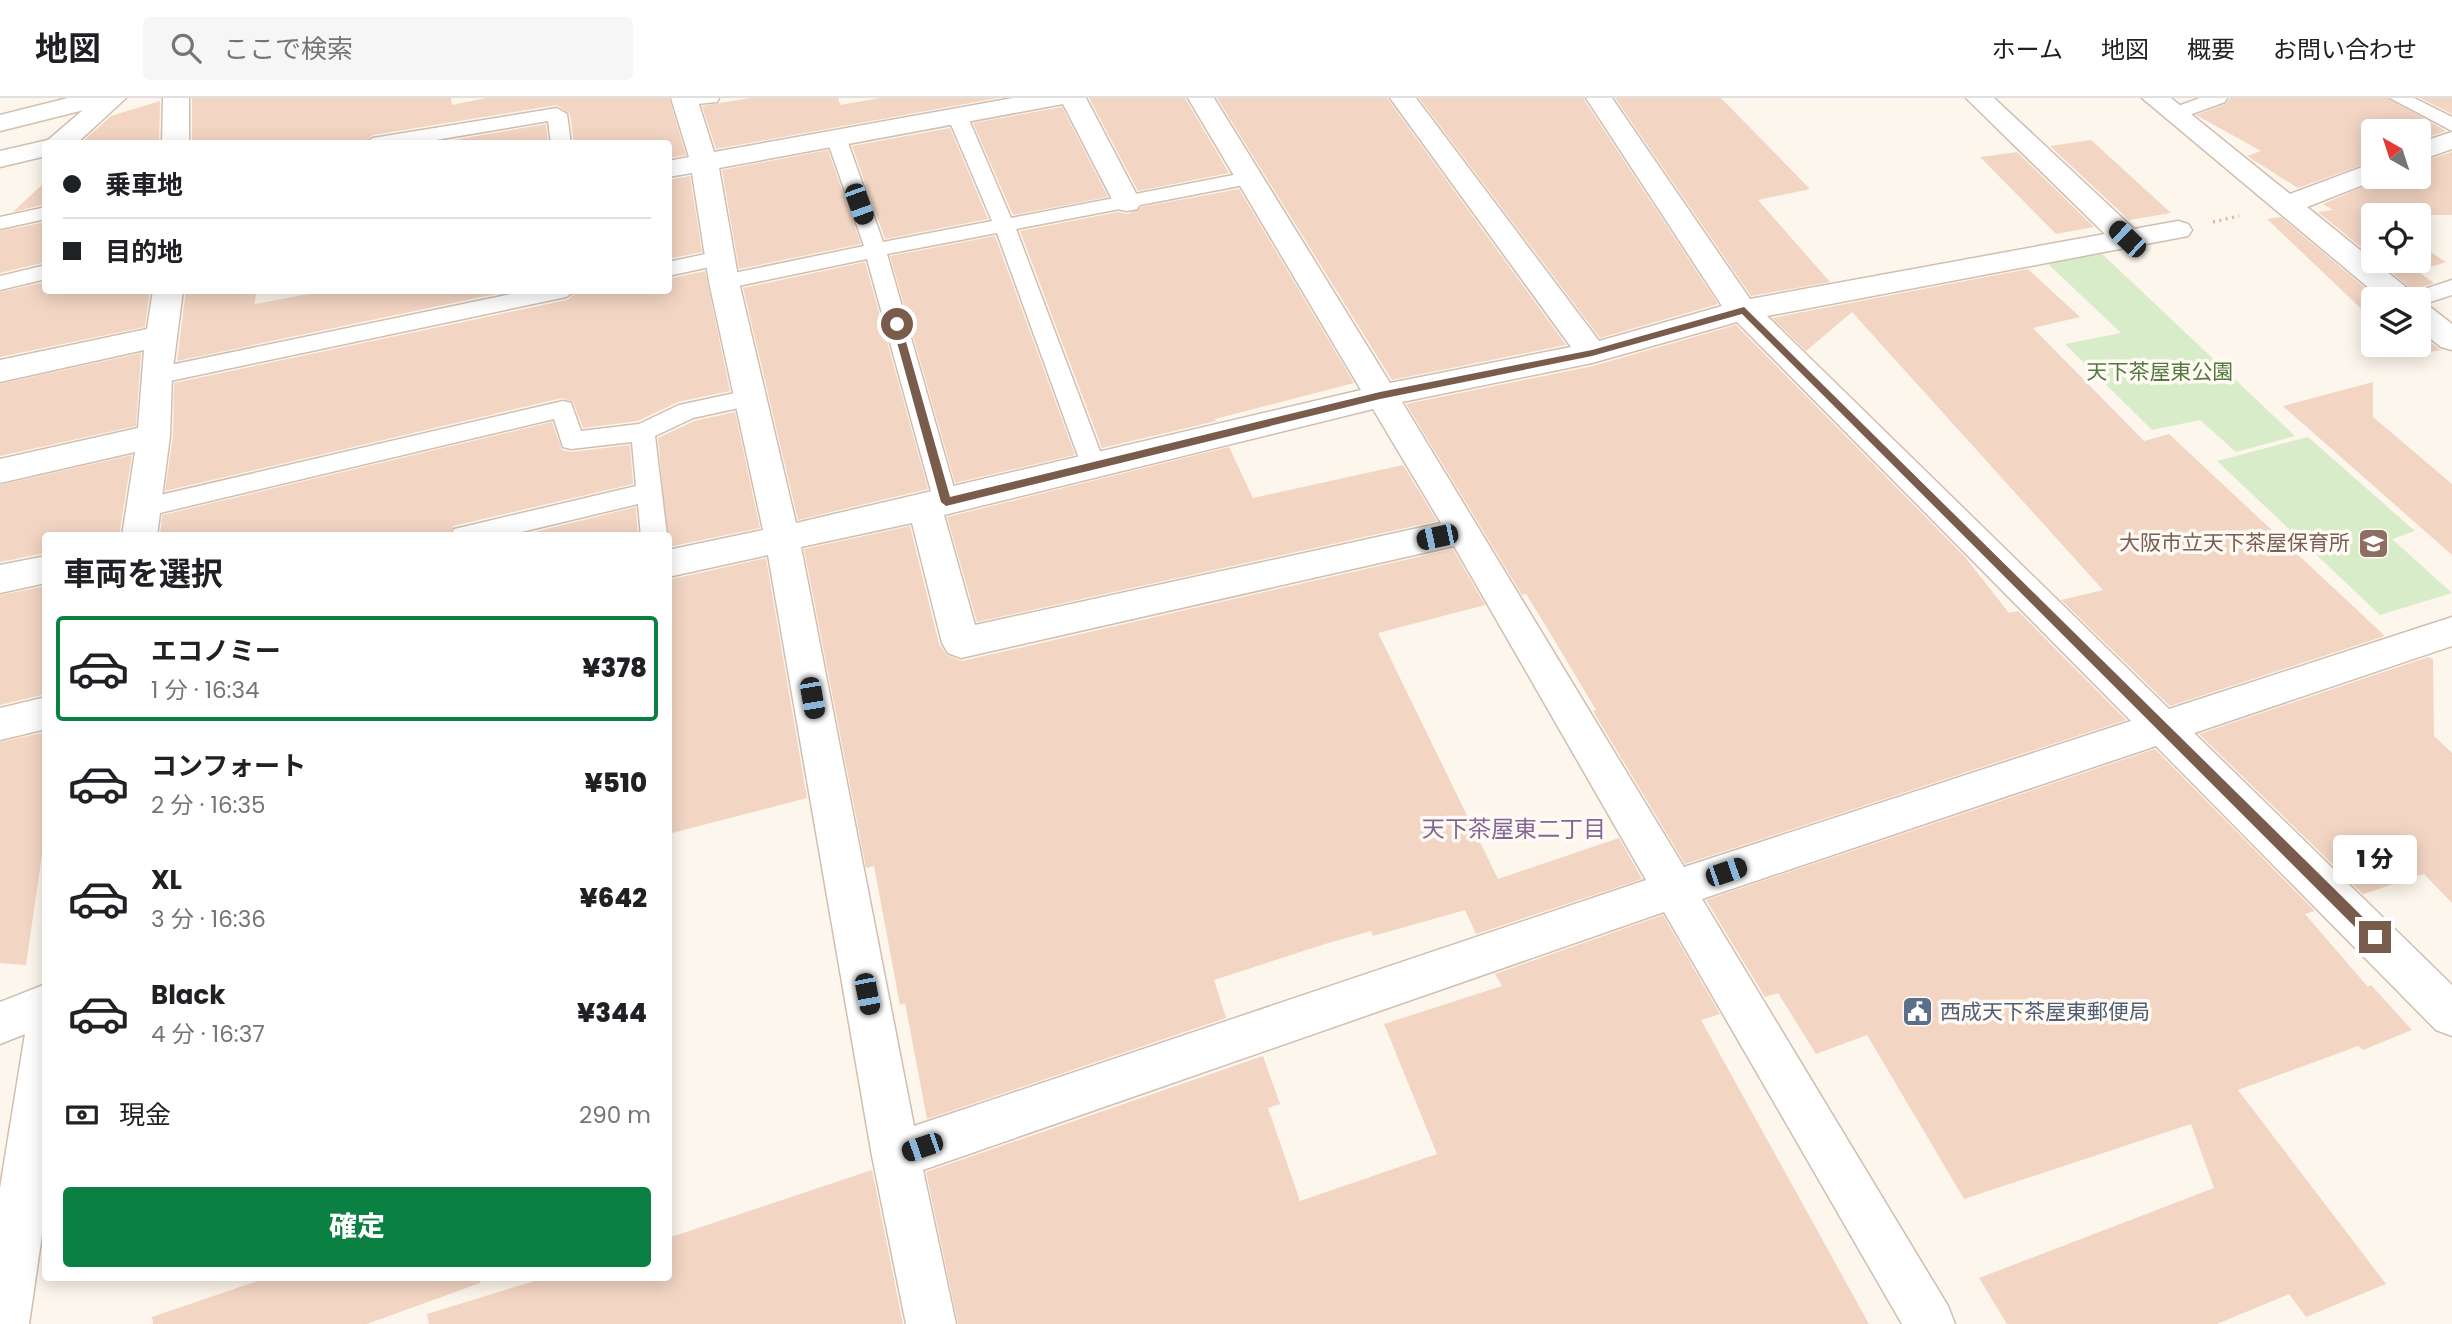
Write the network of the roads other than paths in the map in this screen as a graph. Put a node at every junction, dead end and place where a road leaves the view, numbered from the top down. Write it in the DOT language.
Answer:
graph roads {
  1 [pos="99,98"];
  2 [pos="113,98"];
  3 [pos="176,98"];
  4 [pos="1056,98"];
  5 [pos="1073,98"];
  6 [pos="1200,98"];
  7 [pos="1403,98"];
  8 [pos="1600,98"];
  9 [pos="1979,98"];
  10 [pos="2218,98"];
  11 [pos="2399,98"];
  12 [pos="692,99"];
  13 [pos="2165,106"];
  14 [pos="957,115"];
  15 [pos="0,123"];
  16 [pos="2452,125"];
  17 [pos="836,137"];
  18 [pos="64,140"];
  19 [pos="175,140"];
  20 [pos="398,140"];
  21 [pos="560,140"];
  22 [pos="2452,140"];
  23 [pos="2431,148"];
  24 [pos="42,149"];
  25 [pos="0,159"];
  26 [pos="686,166"];
  27 [pos="2361,176"];
  28 [pos="1249,178"];
  29 [pos="1127,203"];
  30 [pos="2288,205"];
  31 [pos="42,214"];
  32 [pos="0,223"];
  33 [pos="1005,226"];
  34 [pos="2178,230"];
  35 [pos="2127,239"];
  36 [pos="875,248"];
  37 [pos="672,269"];
  38 [pos="722,270"];
  39 [pos="42,273"];
  40 [pos="0,283"];
  41 [pos="2387,287"];
  42 [pos="2452,287"];
  43 [pos="168,294"];
  44 [pos="547,294"];
  45 [pos="2431,294"];
  46 [pos="1744,310"];
  47 [pos="2431,323"];
  48 [pos="162,336"];
  49 [pos="2452,340"];
  50 [pos="1592,353"];
  51 [pos="0,371"];
  52 [pos="156,376"];
  53 [pos="1380,396"];
  54 [pos="750,398"];
  55 [pos="643,432"];
  56 [pos="154,436"];
  57 [pos="1094,467"];
  58 [pos="0,471"];
  59 [pos="649,492"];
  60 [pos="936,505"];
  61 [pos="141,522"];
  62 [pos="1463,531"];
  63 [pos="480,532"];
  64 [pos="654,532"];
  65 [pos="782,537"];
  66 [pos="672,563"];
  67 [pos="42,570"];
  68 [pos="0,579"];
  69 [pos="2452,631"];
  70 [pos="42,714"];
  71 [pos="0,724"];
  72 [pos="2162,725"];
  73 [pos="1675,889"];
  74 [pos="42,1007"];
  75 [pos="2452,1015"];
  76 [pos="0,1023"];
  77 [pos="42,1066"];
  78 [pos="896,1156"];
  79 [pos="4,1324"];
  80 [pos="931,1324"];
  81 [pos="1930,1324"];
  1 -- 15 [label="street"];
  2 -- 18 [label="street"];
  3 -- 19 [label="street"];
  4 -- 14 [label="street"];
  5 -- 29 [label="street"];
  6 -- 28 [label="street"];
  7 -- 50 [label="street"];
  8 -- 46 [label="street"];
  9 -- 35 [label="street"];
  10 -- 13 [label="lane"];
  11 -- 16 [label="lane"];
  12 -- 26 [label="street"];
  13 -- 30 [label="street"];
  14 -- 17 [label="street"];
  14 -- 33 [label="lane"];
  17 -- 26 [label="street"];
  17 -- 36 [label="lane"];
  20 -- 21 [label="lane"];
  22 -- 23 [label="street"];
  24 -- 25 [label="street"];
  26 -- 38 [label="street"];
  27 -- 30 [label="street"];
  28 -- 29 [label="lane"];
  28 -- 53 [label="street"];
  29 -- 33 [label="lane"];
  30 -- 41 [label="street"];
  31 -- 32 [label="lane"];
  33 -- 36 [label="lane"];
  33 -- 57 [label="lane"];
  34 -- 35 [label="street"];
  35 -- 46 [label="street"];
  36 -- 38 [label="lane"];
  36 -- 60 [label="lane"];
  37 -- 38 [label="lane"];
  38 -- 54 [label="street"];
  39 -- 40 [label="lane"];
  42 -- 45 [label="lane"];
  43 -- 48 [label="street"];
  44 -- 52 [label="lane"];
  46 -- 50 [label="street"];
  46 -- 72 [label="street"];
  47 -- 49 [label="street"];
  48 -- 51 [label="street"];
  48 -- 52 [label="street"];
  50 -- 53 [label="street"];
  52 -- 56 [label="street"];
  53 -- 57 [label="street"];
  53 -- 62 [label="street"];
  54 -- 55 [label="lane"];
  54 -- 65 [label="street"];
  55 -- 59 [label="lane"];
  55 -- 61 [label="lane"];
  56 -- 58 [label="street"];
  56 -- 61 [label="street"];
  57 -- 60 [label="street"];
  59 -- 63 [label="lane"];
  59 -- 64 [label="lane"];
  60 -- 62 [label="street"];
  60 -- 65 [label="street"];
  62 -- 73 [label="street"];
  65 -- 66 [label="street"];
  65 -- 78 [label="street"];
  67 -- 68 [label="street"];
  69 -- 72 [label="street"];
  70 -- 71 [label="street"];
  72 -- 73 [label="street"];
  72 -- 75 [label="street"];
  73 -- 78 [label="street"];
  73 -- 81 [label="street"];
  74 -- 76 [label="street"];
  77 -- 79 [label="street"];
  78 -- 80 [label="street"];
}
